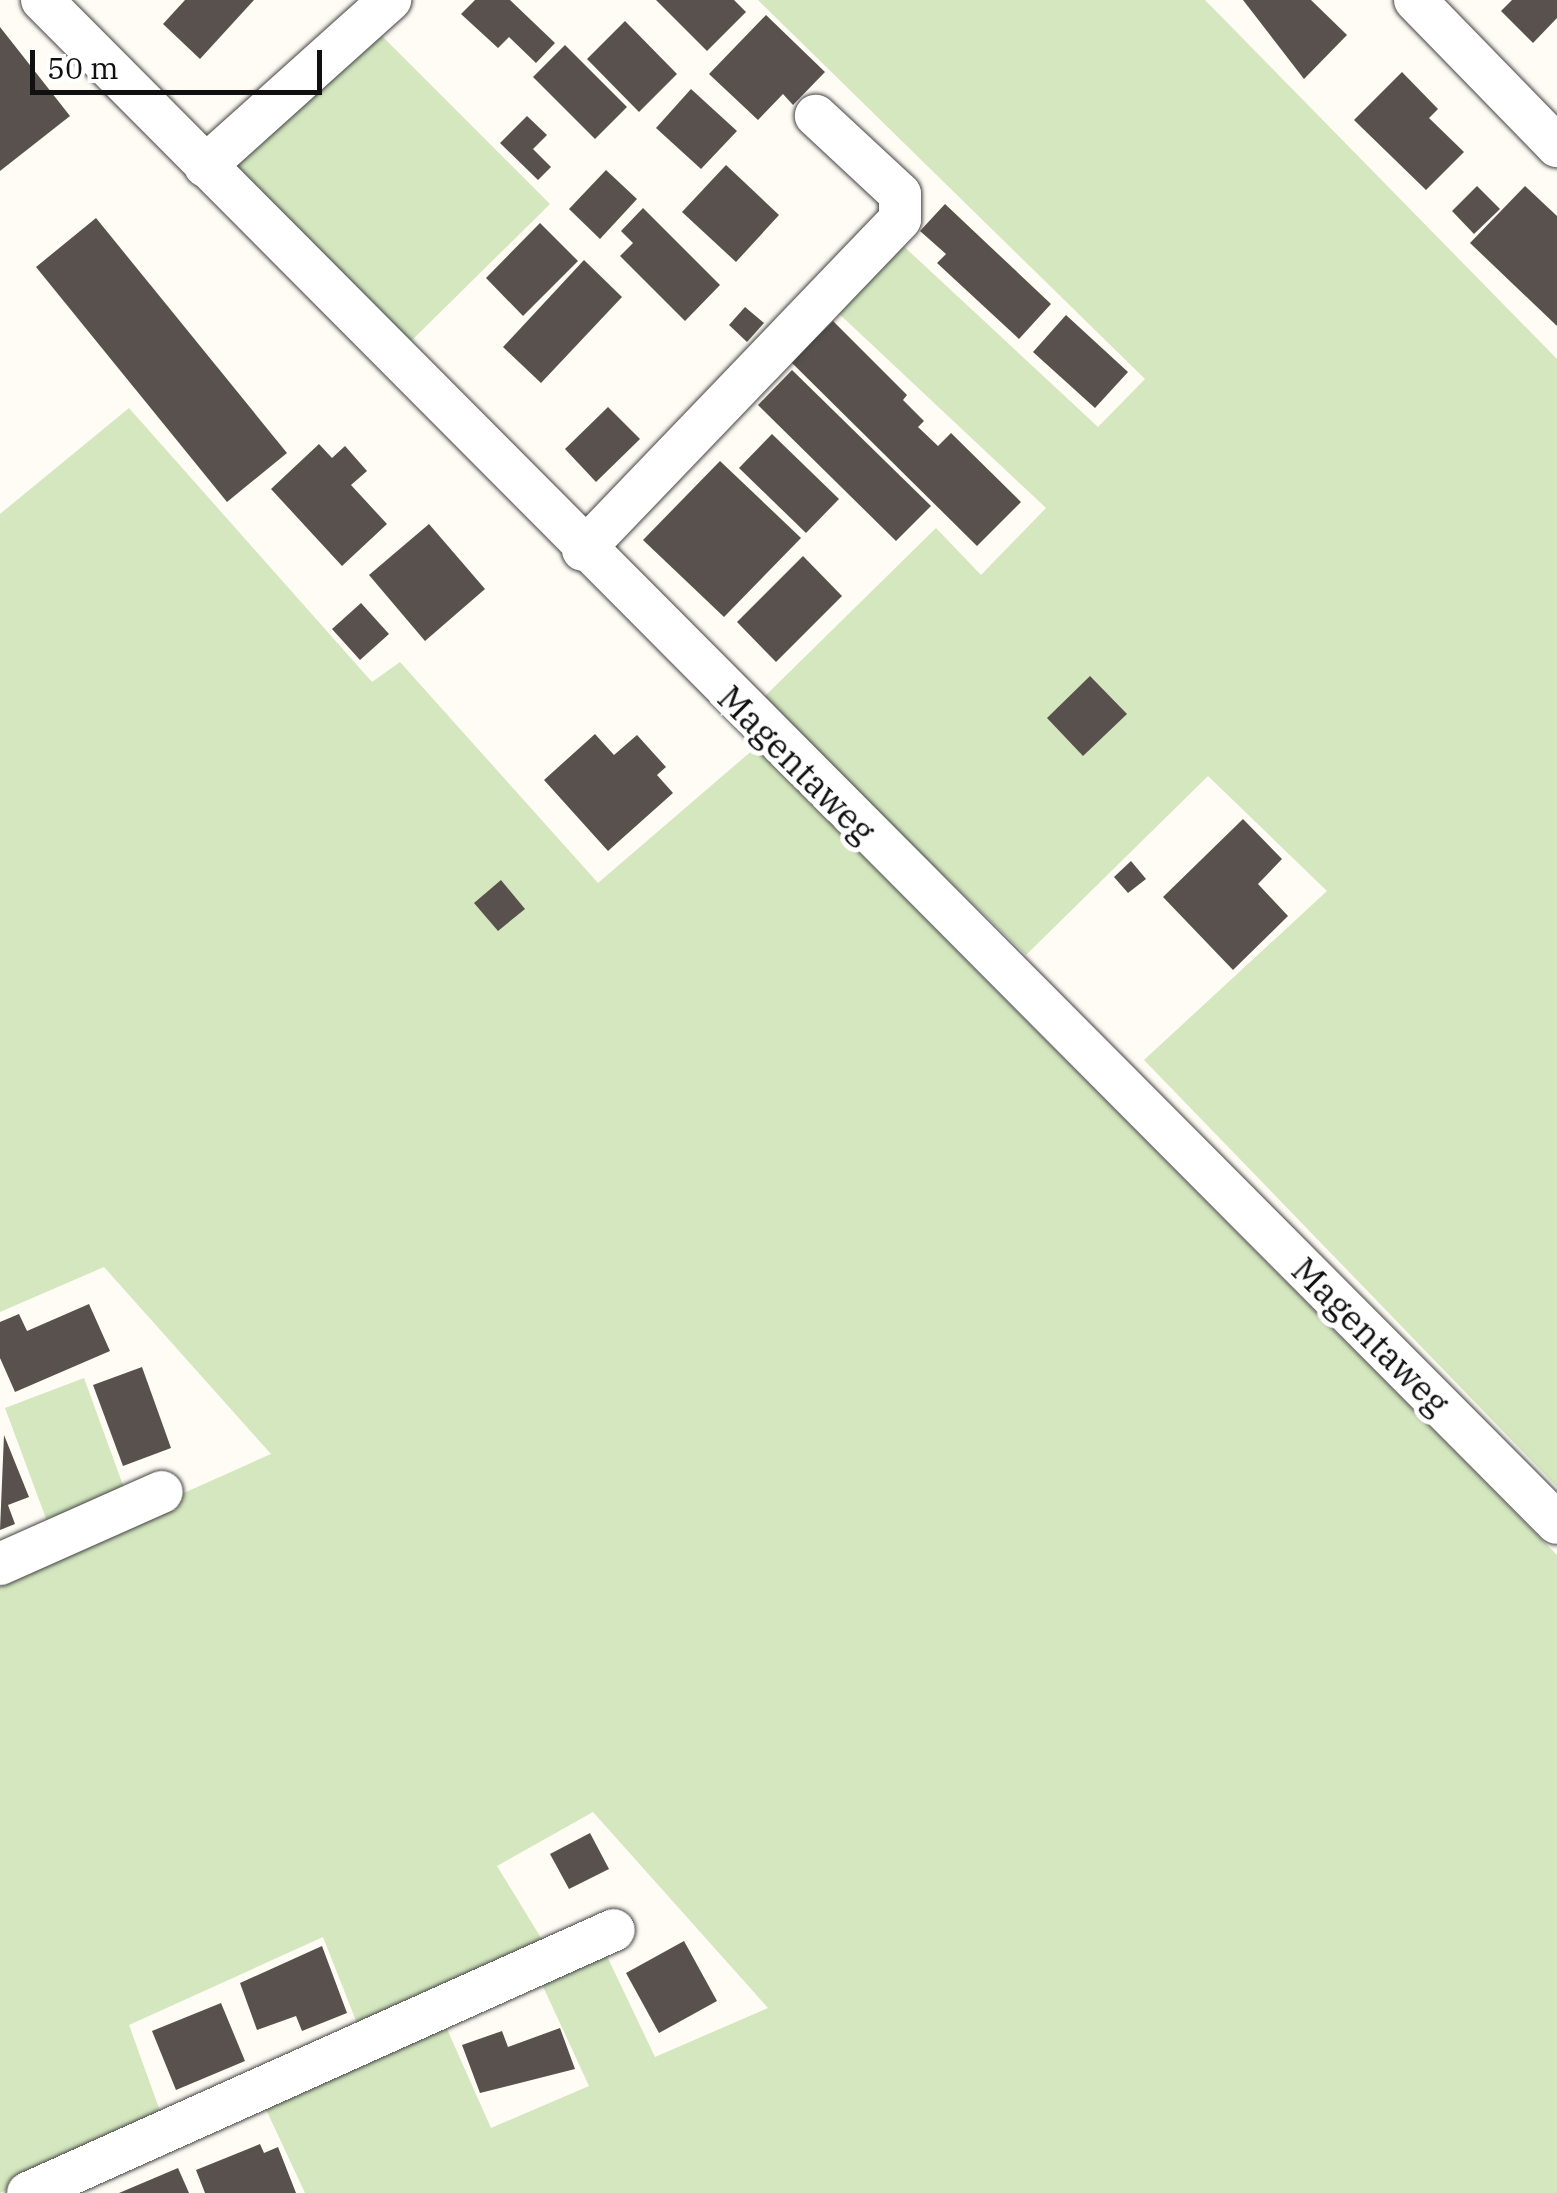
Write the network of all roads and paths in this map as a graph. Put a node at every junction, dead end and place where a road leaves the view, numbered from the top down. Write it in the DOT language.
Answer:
graph roads {
  1 [pos="42,0"];
  2 [pos="390,0"];
  3 [pos="1415,0"];
  4 [pos="816,116"];
  5 [pos="1557,146"];
  6 [pos="206,166"];
  7 [pos="583,550"];
  8 [pos="162,1492"];
  9 [pos="1557,1523"];
  10 [pos="0,1564"];
  11 [pos="614,1930"];
  12 [pos="28,2193"];
  1 -- 6 [label="street, Magentaweg"];
  2 -- 6 [label="street"];
  3 -- 5 [label="street"];
  4 -- 7 [label="street"];
  6 -- 7 [label="street, Magentaweg"];
  7 -- 9 [label="street, Magentaweg"];
  8 -- 10 [label="street"];
  11 -- 12 [label="street"];
}
